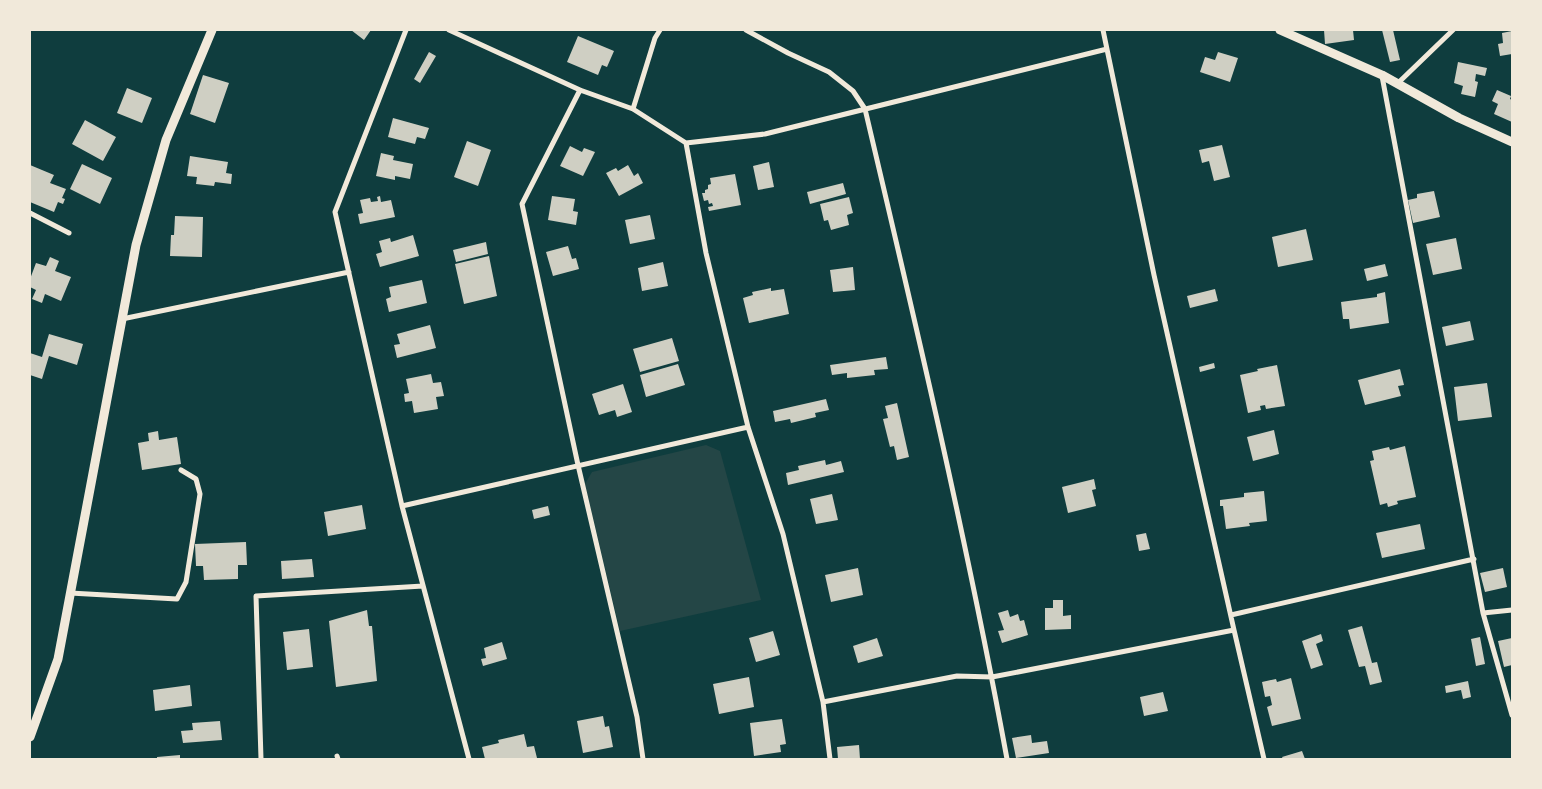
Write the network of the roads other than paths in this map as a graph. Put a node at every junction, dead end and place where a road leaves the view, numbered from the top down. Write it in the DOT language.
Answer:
graph roads {
  1 [pos="212,30"];
  2 [pos="406,30"];
  3 [pos="449,30"];
  4 [pos="660,30"];
  5 [pos="746,30"];
  6 [pos="1103,30"];
  7 [pos="1280,30"];
  8 [pos="1453,30"];
  9 [pos="1107,49"];
  10 [pos="1382,75"];
  11 [pos="1397,84"];
  12 [pos="580,90"];
  13 [pos="632,109"];
  14 [pos="865,109"];
  15 [pos="1512,142"];
  16 [pos="686,143"];
  17 [pos="30,214"];
  18 [pos="69,233"];
  19 [pos="349,272"];
  20 [pos="122,319"];
  21 [pos="748,427"];
  22 [pos="578,465"];
  23 [pos="181,470"];
  24 [pos="402,506"];
  25 [pos="1474,559"];
  26 [pos="423,586"];
  27 [pos="70,593"];
  28 [pos="1512,610"];
  29 [pos="1484,613"];
  30 [pos="1231,615"];
  31 [pos="1234,630"];
  32 [pos="992,678"];
  33 [pos="823,702"];
  34 [pos="1512,712"];
  35 [pos="30,737"];
  36 [pos="261,759"];
  37 [pos="469,759"];
  38 [pos="643,759"];
  39 [pos="830,759"];
  40 [pos="1007,759"];
  41 [pos="1264,759"];
  1 -- 20 [label="street"];
  2 -- 19 [label="street"];
  3 -- 12 [label="street"];
  4 -- 13 [label="street"];
  5 -- 14 [label="street"];
  6 -- 9 [label="street"];
  7 -- 10 [label="street"];
  8 -- 11 [label="street"];
  9 -- 14 [label="street"];
  9 -- 30 [label="street"];
  10 -- 11 [label="street"];
  10 -- 25 [label="street"];
  11 -- 15 [label="street"];
  12 -- 13 [label="street"];
  12 -- 22 [label="street"];
  13 -- 16 [label="street"];
  14 -- 16 [label="street"];
  14 -- 32 [label="street"];
  16 -- 21 [label="street"];
  17 -- 18 [label="street"];
  19 -- 20 [label="street"];
  19 -- 24 [label="street"];
  20 -- 27 [label="street"];
  21 -- 22 [label="street"];
  21 -- 33 [label="street"];
  22 -- 24 [label="street"];
  22 -- 38 [label="street"];
  23 -- 27 [label="street"];
  24 -- 26 [label="street"];
  25 -- 29 [label="street"];
  25 -- 30 [label="street"];
  26 -- 36 [label="street"];
  26 -- 37 [label="street"];
  27 -- 35 [label="street"];
  28 -- 29 [label="street"];
  29 -- 34 [label="street"];
  30 -- 31 [label="street"];
  31 -- 32 [label="street"];
  31 -- 41 [label="street"];
  32 -- 33 [label="street"];
  32 -- 40 [label="street"];
  33 -- 39 [label="street"];
}
